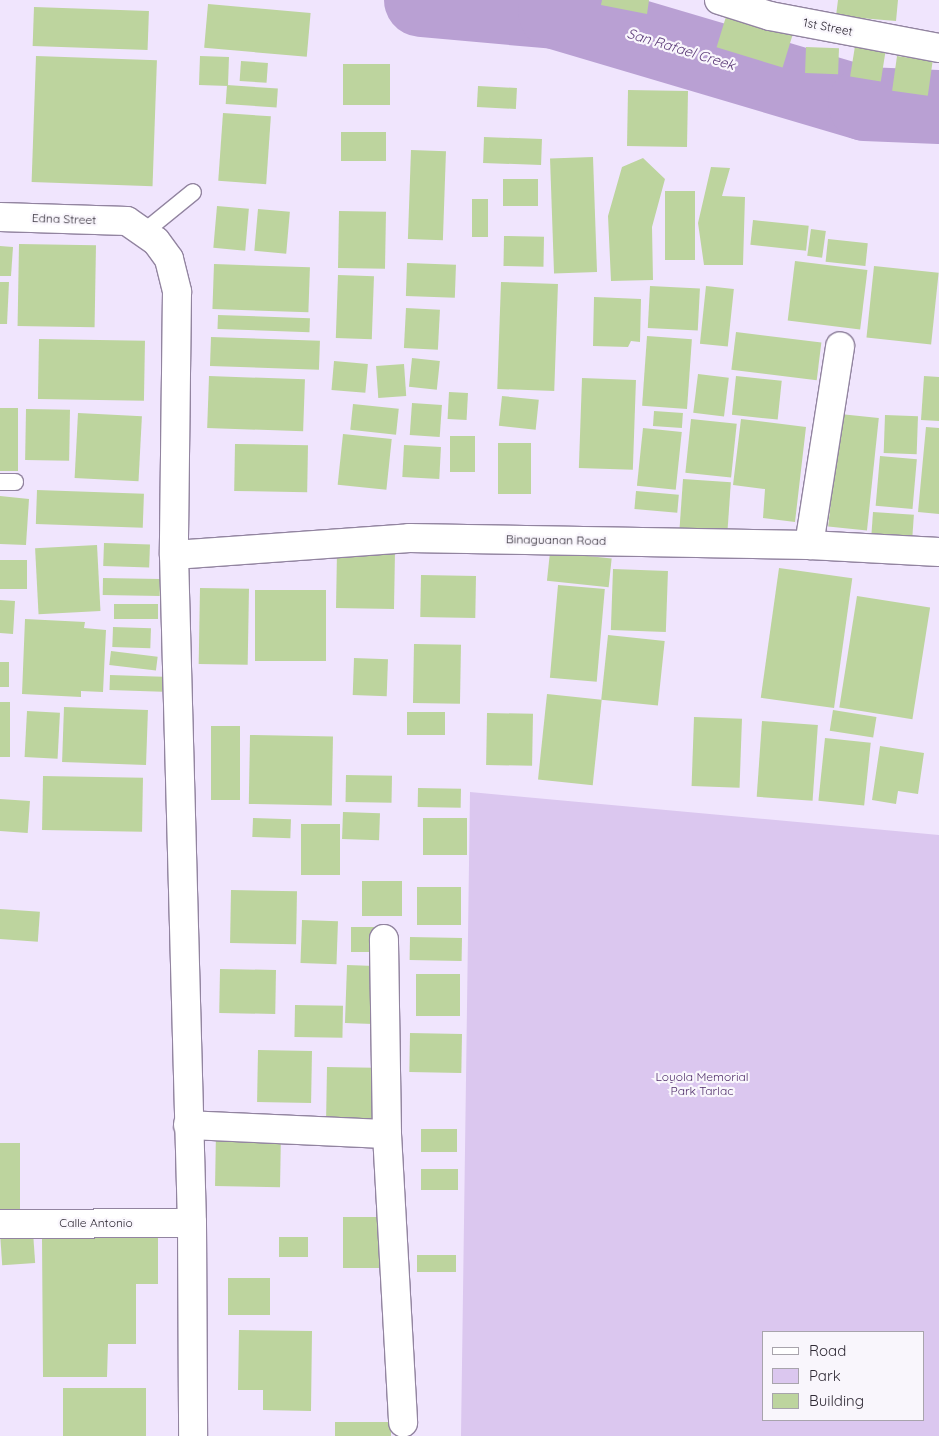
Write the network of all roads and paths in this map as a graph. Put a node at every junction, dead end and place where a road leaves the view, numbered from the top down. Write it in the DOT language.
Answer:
graph roads {
  1 [pos="719,0"];
  2 [pos="939,48"];
  3 [pos="193,192"];
  4 [pos="0,218"];
  5 [pos="136,227"];
  6 [pos="840,346"];
  7 [pos="809,545"];
  8 [pos="939,552"];
  9 [pos="174,555"];
  10 [pos="384,939"];
  11 [pos="188,1125"];
  12 [pos="387,1134"];
  13 [pos="192,1223"];
  14 [pos="0,1224"];
  15 [pos="403,1423"];
  16 [pos="193,1436"];
  1 -- 2 [label="street, 1st Street"];
  3 -- 5 [label="lane"];
  4 -- 5 [label="street, Edna Street"];
  5 -- 9 [label="street"];
  6 -- 7 [label="street"];
  7 -- 8 [label="street, Binaguanan Road"];
  7 -- 9 [label="street, Binaguanan Road"];
  9 -- 11 [label="street"];
  10 -- 12 [label="street"];
  11 -- 12 [label="street"];
  11 -- 13 [label="street"];
  12 -- 15 [label="street"];
  13 -- 14 [label="street, Calle Antonio"];
  13 -- 16 [label="street"];
}
